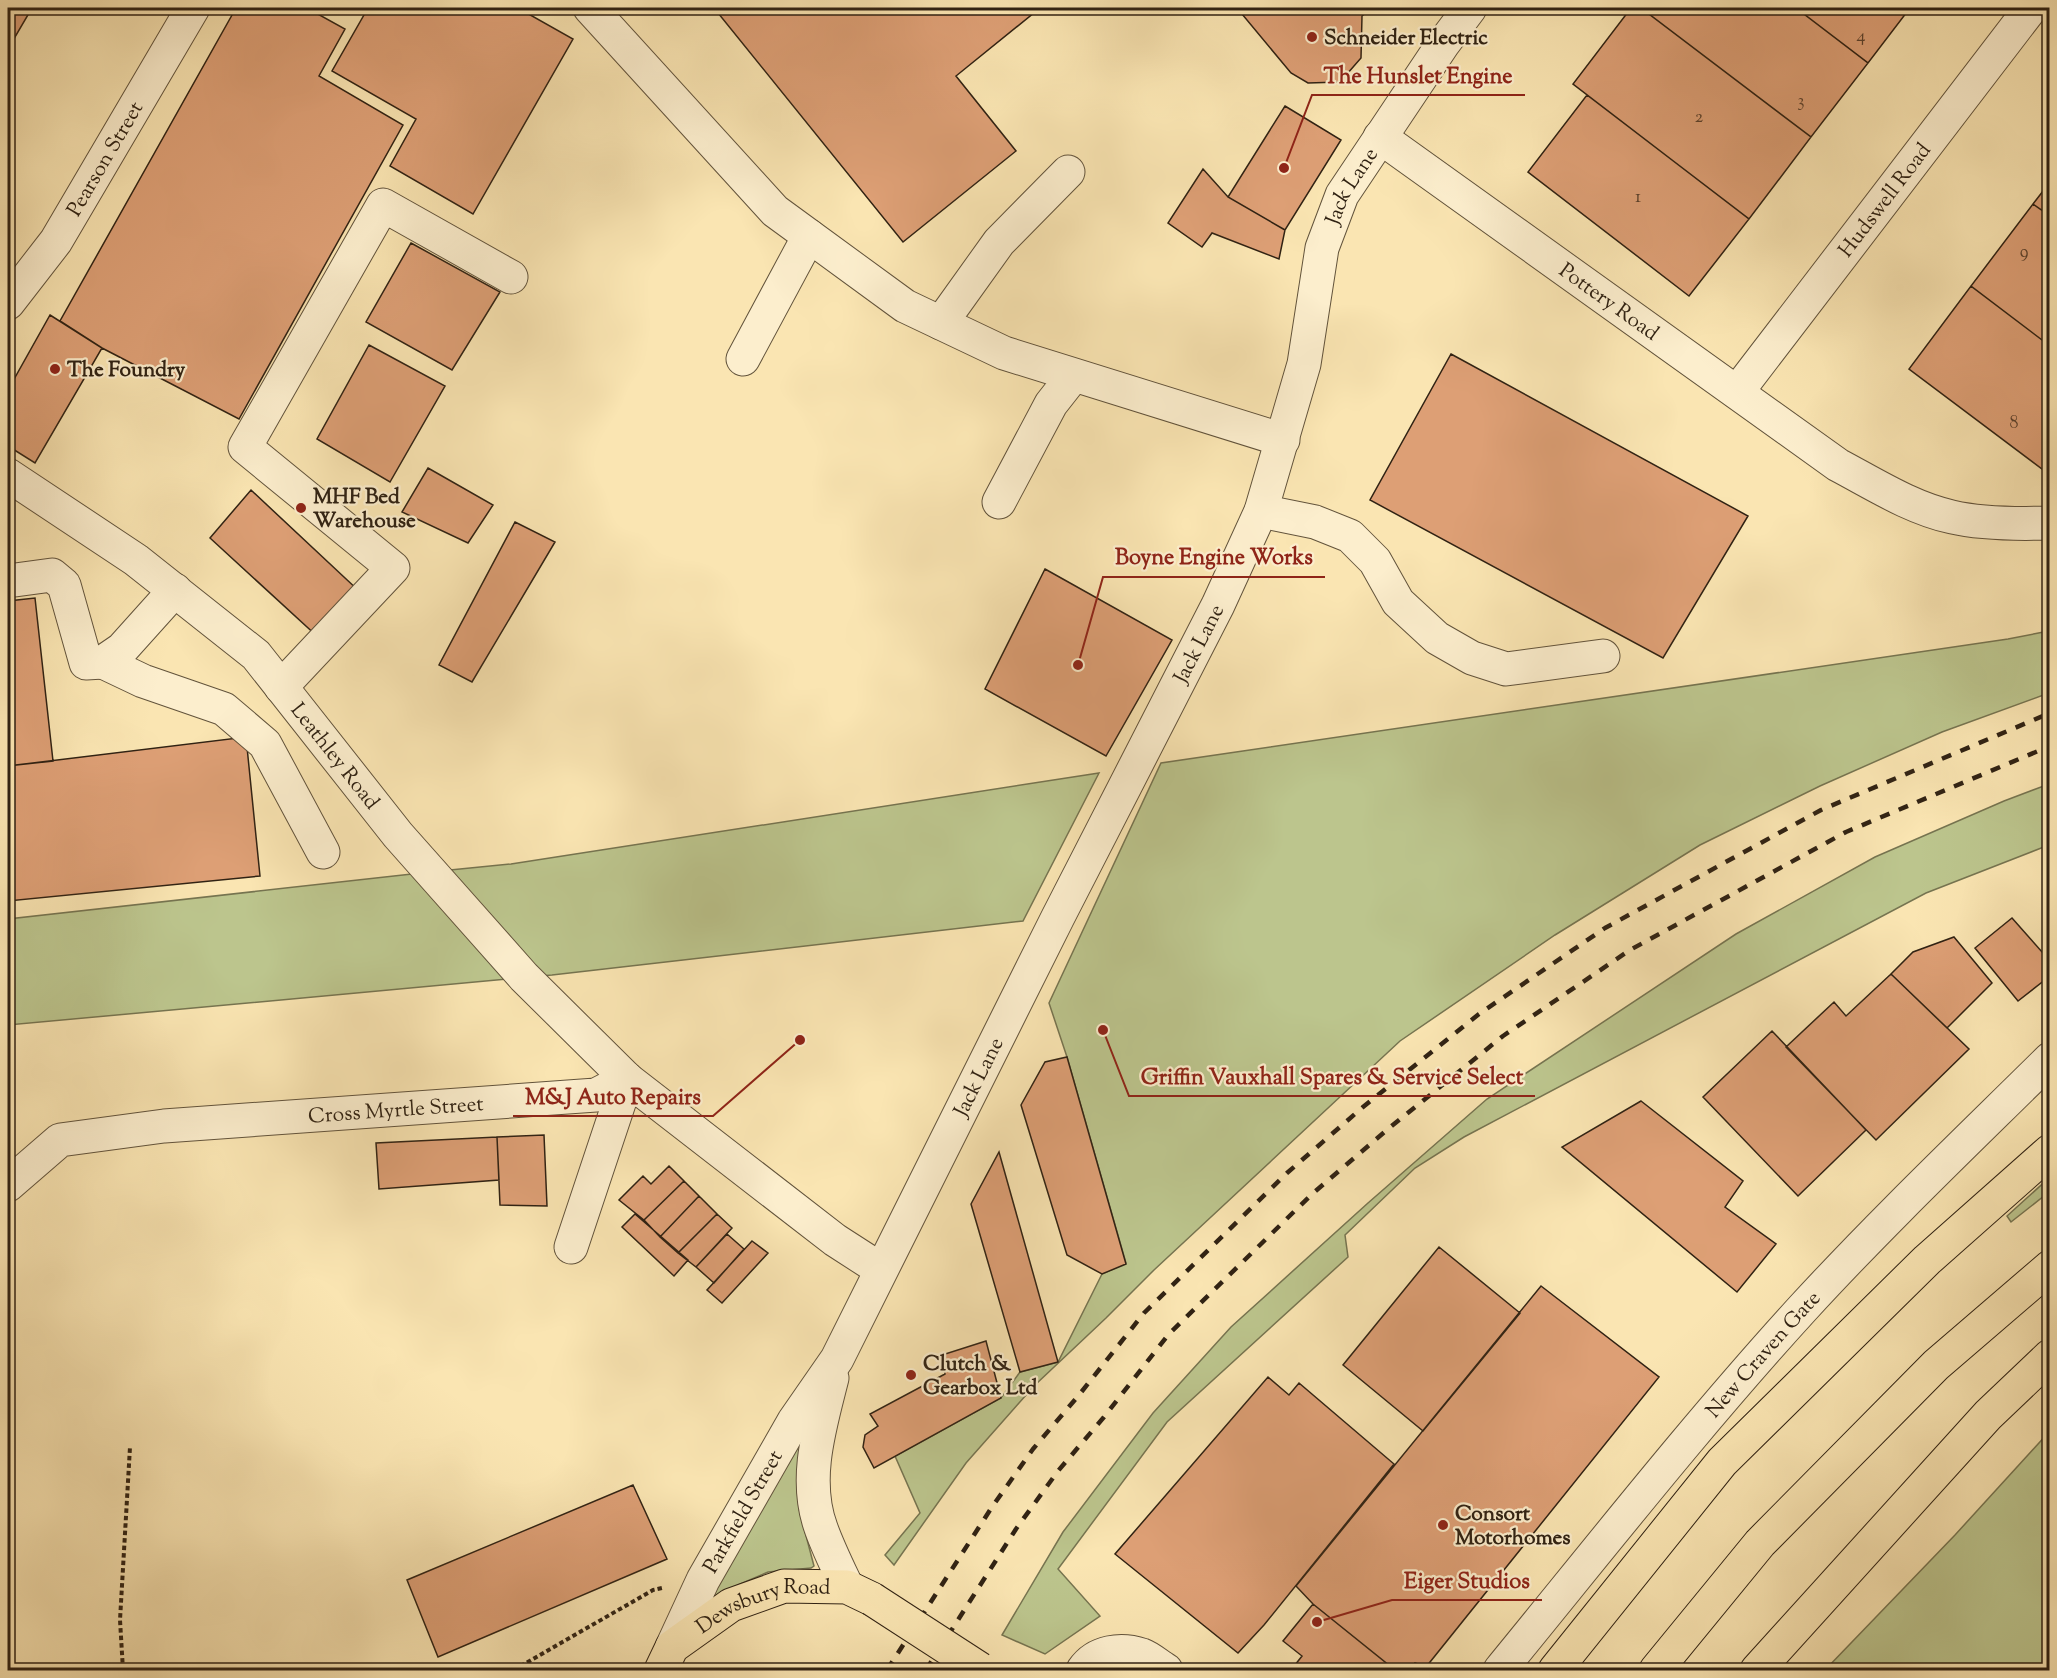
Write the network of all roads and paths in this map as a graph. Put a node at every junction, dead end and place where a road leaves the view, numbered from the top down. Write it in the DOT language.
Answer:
graph roads {
  1 [pos="193,8"];
  2 [pos="590,8"];
  3 [pos="1470,8"];
  4 [pos="2031,8"];
  5 [pos="1380,137"];
  6 [pos="1068,172"];
  7 [pos="809,236"];
  8 [pos="511,277"];
  9 [pos="8,303"];
  10 [pos="941,323"];
  11 [pos="743,359"];
  12 [pos="1073,376"];
  13 [pos="1737,392"];
  14 [pos="1283,440"];
  15 [pos="8,475"];
  16 [pos="999,502"];
  17 [pos="1261,511"];
  18 [pos="2049,523"];
  19 [pos="15,580"];
  20 [pos="175,590"];
  21 [pos="1603,656"];
  22 [pos="103,662"];
  23 [pos="281,687"];
  24 [pos="323,852"];
  25 [pos="2049,1059"];
  26 [pos="627,1079"];
  27 [pos="2049,1151"];
  28 [pos="8,1185"];
  29 [pos="571,1247"];
  30 [pos="2049,1268"];
  31 [pos="880,1269"];
  32 [pos="2049,1356"];
  33 [pos="837,1359"];
  34 [pos="130,1447"];
  35 [pos="704,1580"];
  36 [pos="860,1593"];
  37 [pos="667,1659"];
  38 [pos="981,1670"];
  39 [pos="123,1671"];
  40 [pos="514,1671"];
  41 [pos="1083,1671"];
  42 [pos="1166,1671"];
  43 [pos="1500,1671"];
  44 [pos="1555,1671"];
  45 [pos="1656,1671"];
  46 [pos="1757,1671"];
  1 -- 9 [label="street, Pearson Street"];
  2 -- 7 [label="street"];
  3 -- 5 [label="street, Jack Lane"];
  4 -- 13 [label="street, Hudswell Road"];
  5 -- 13 [label="street, Pottery Road"];
  5 -- 14 [label="street, Jack Lane"];
  6 -- 10 [label="street"];
  7 -- 10 [label="street"];
  7 -- 11 [label="street"];
  8 -- 23 [label="street"];
  10 -- 12 [label="street"];
  12 -- 14 [label="street"];
  12 -- 16 [label="street"];
  13 -- 18 [label="street, Pottery Road"];
  14 -- 17 [label="street, Jack Lane"];
  15 -- 20 [label="street, Leathley Road"];
  17 -- 21 [label="street"];
  17 -- 31 [label="street, Jack Lane"];
  19 -- 22 [label="street"];
  20 -- 22 [label="street"];
  20 -- 23 [label="street, Leathley Road"];
  22 -- 24 [label="street"];
  23 -- 26 [label="street, Leathley Road"];
  25 -- 43 [label="street, New Craven Gate"];
  26 -- 28 [label="street, Cross Myrtle Street"];
  26 -- 29 [label="street"];
  26 -- 31 [label="street"];
  27 -- 44 [label="main road"];
  30 -- 45 [label="main road"];
  31 -- 33 [label="street, Parkfield Street"];
  32 -- 46 [label="main road"];
  33 -- 35 [label="street, Parkfield Street"];
  33 -- 36 [label="street, Parkfield Street"];
  34 -- 39 [label="path"];
  35 -- 37 [label="street, Parkfield Street"];
  35 -- 40 [label="path"];
  36 -- 37 [label="main road, Dewsbury Road"];
  36 -- 38 [label="main road, bridge"];
  41 -- 42 [label="street"];
}
